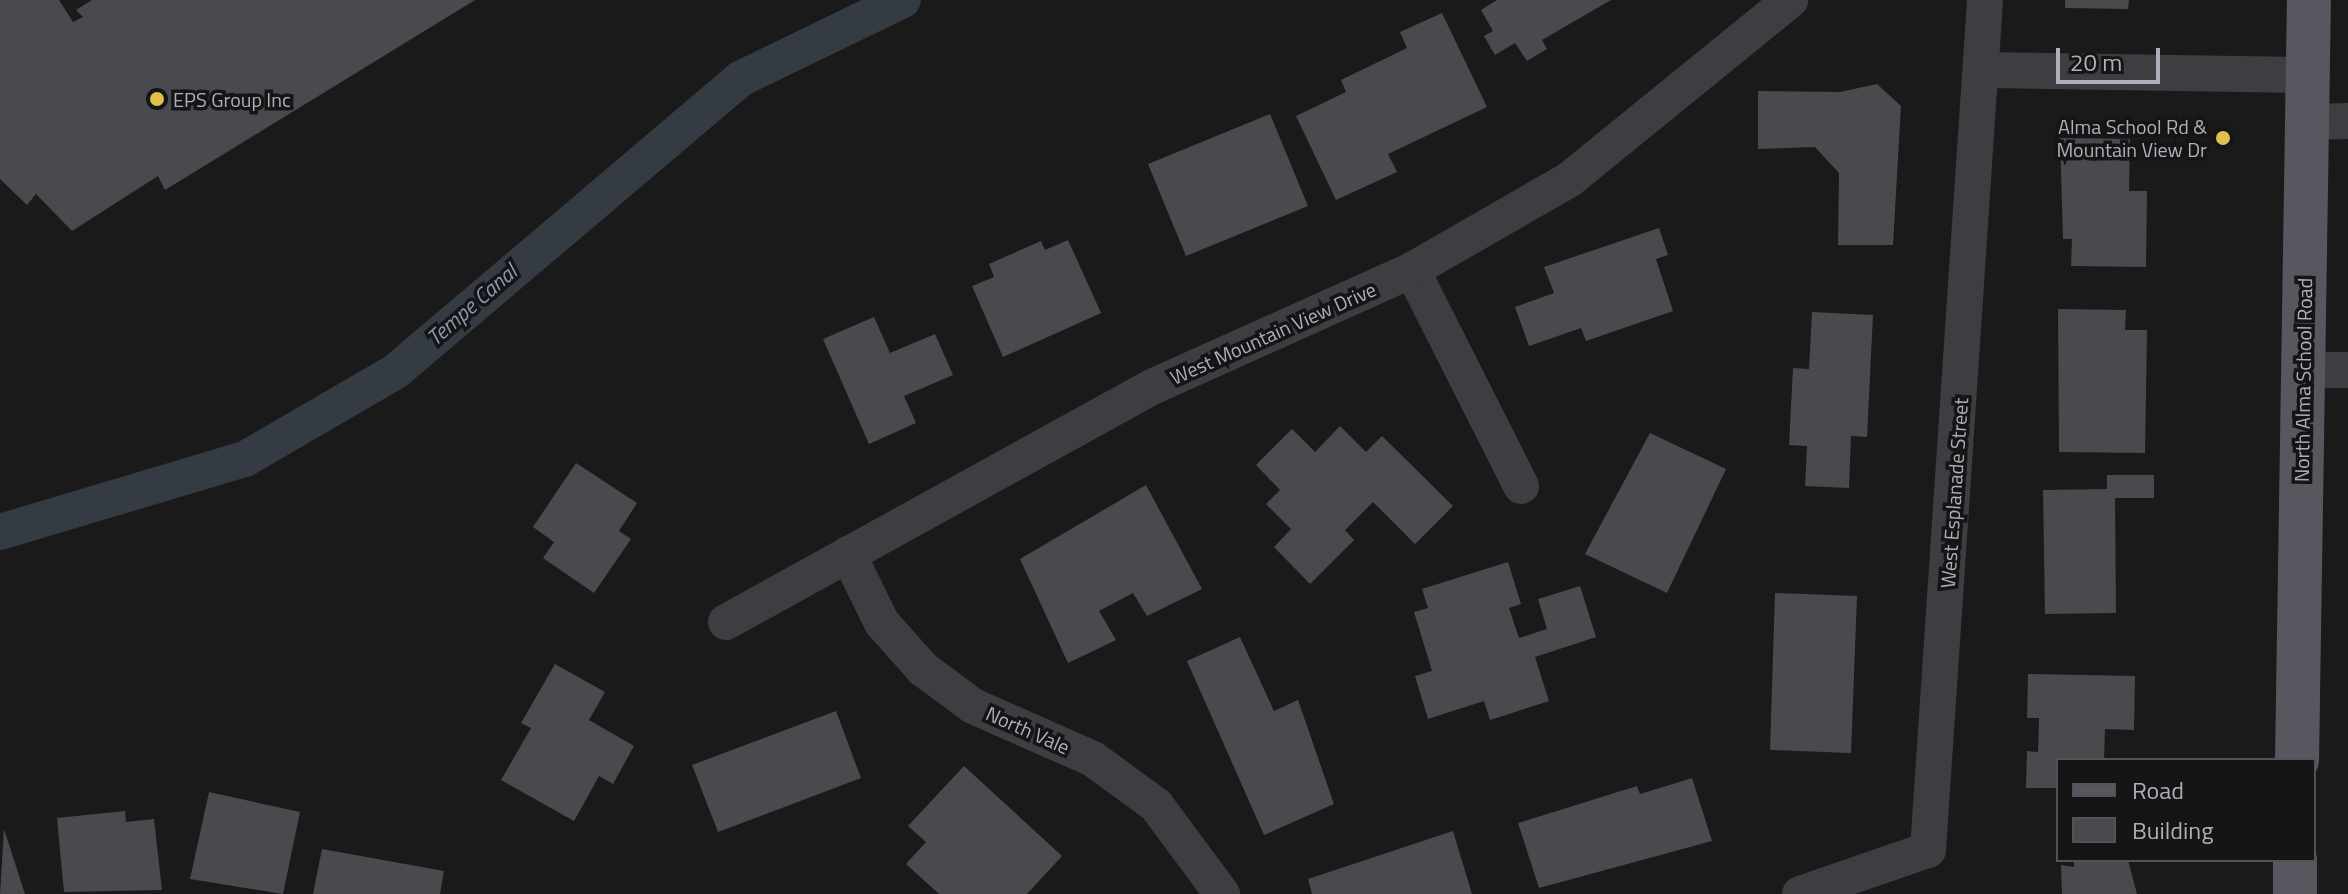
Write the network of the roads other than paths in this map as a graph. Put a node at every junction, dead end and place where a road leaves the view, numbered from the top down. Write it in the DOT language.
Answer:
graph roads {
  1 [pos="1790,0"];
  2 [pos="1985,0"];
  3 [pos="2309,0"];
  4 [pos="1985,70"];
  5 [pos="2308,75"];
  6 [pos="2327,121"];
  7 [pos="1412,270"];
  8 [pos="2303,370"];
  9 [pos="2348,370"];
  10 [pos="1521,486"];
  11 [pos="848,554"];
  12 [pos="726,622"];
  13 [pos="2297,758"];
  14 [pos="2295,862"];
  15 [pos="1222,894"];
  16 [pos="1800,894"];
  17 [pos="2295,894"];
  1 -- 7 [label="street, West Mountain View Drive"];
  2 -- 4 [label="street, West Esplanade Street"];
  3 -- 5 [label="main road, North Alma School Road"];
  4 -- 5 [label="street"];
  4 -- 16 [label="street, West Esplanade Street"];
  5 -- 6 [label="main road, North Alma School Road"];
  6 -- 8 [label="main road, North Alma School Road"];
  7 -- 10 [label="street"];
  7 -- 11 [label="street, West Mountain View Drive"];
  8 -- 9 [label="street"];
  8 -- 13 [label="main road, North Alma School Road"];
  11 -- 12 [label="street, West Mountain View Drive"];
  11 -- 15 [label="street, North Vale"];
  14 -- 17 [label="main road"];
}
